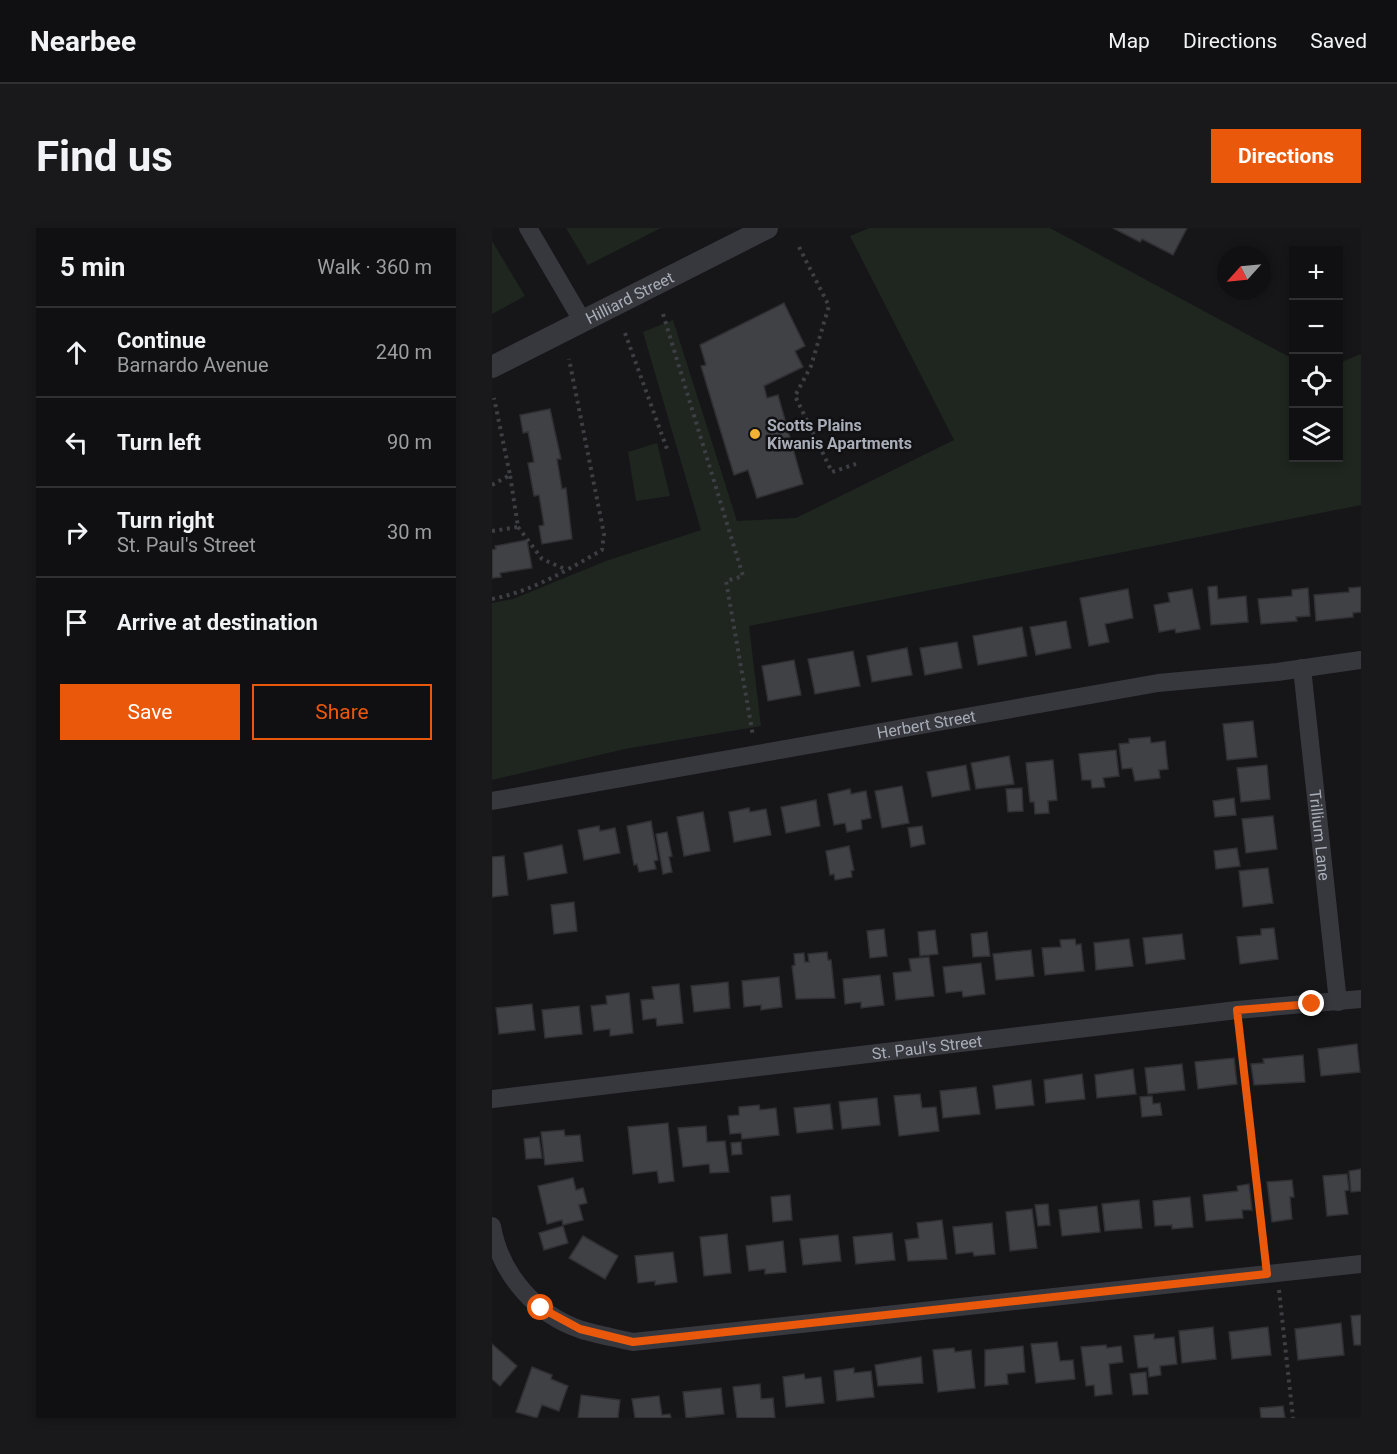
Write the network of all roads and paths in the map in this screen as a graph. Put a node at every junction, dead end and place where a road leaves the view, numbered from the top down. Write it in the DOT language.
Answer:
graph roads {
  1 [pos="528,228"];
  2 [pos="767,228"];
  3 [pos="799,248"];
  4 [pos="663,314"];
  5 [pos="583,322"];
  6 [pos="625,333"];
  7 [pos="569,359"];
  8 [pos="492,367"];
  9 [pos="494,398"];
  10 [pos="667,449"];
  11 [pos="856,464"];
  12 [pos="510,475"];
  13 [pos="492,485"];
  14 [pos="518,526"];
  15 [pos="492,531"];
  16 [pos="567,570"];
  17 [pos="492,599"];
  18 [pos="1361,660"];
  19 [pos="1302,668"];
  20 [pos="756,754"];
  21 [pos="492,801"];
  22 [pos="1361,999"];
  23 [pos="1338,1002"];
  24 [pos="1237,1010"];
  25 [pos="492,1099"];
  26 [pos="492,1226"];
  27 [pos="1361,1264"];
  28 [pos="1272,1274"];
  29 [pos="1293,1418"];
  1 -- 5 [label="street"];
  2 -- 5 [label="street, Hilliard Street"];
  3 -- 11 [label="path"];
  4 -- 20 [label="path"];
  5 -- 8 [label="street, Hilliard Street"];
  6 -- 10 [label="path"];
  7 -- 16 [label="path"];
  9 -- 12 [label="path"];
  12 -- 13 [label="path"];
  12 -- 14 [label="path"];
  14 -- 15 [label="path"];
  14 -- 16 [label="path"];
  16 -- 17 [label="path"];
  18 -- 19 [label="street, Herbert Street"];
  19 -- 20 [label="street, Herbert Street"];
  19 -- 23 [label="street, Trillium Lane"];
  20 -- 21 [label="street, Herbert Street"];
  22 -- 23 [label="street, St. Paul's Street"];
  23 -- 24 [label="street, St. Paul's Street"];
  24 -- 25 [label="street, St. Paul's Street"];
  24 -- 28 [label="path"];
  26 -- 28 [label="street"];
  27 -- 28 [label="street"];
  28 -- 29 [label="path"];
}
